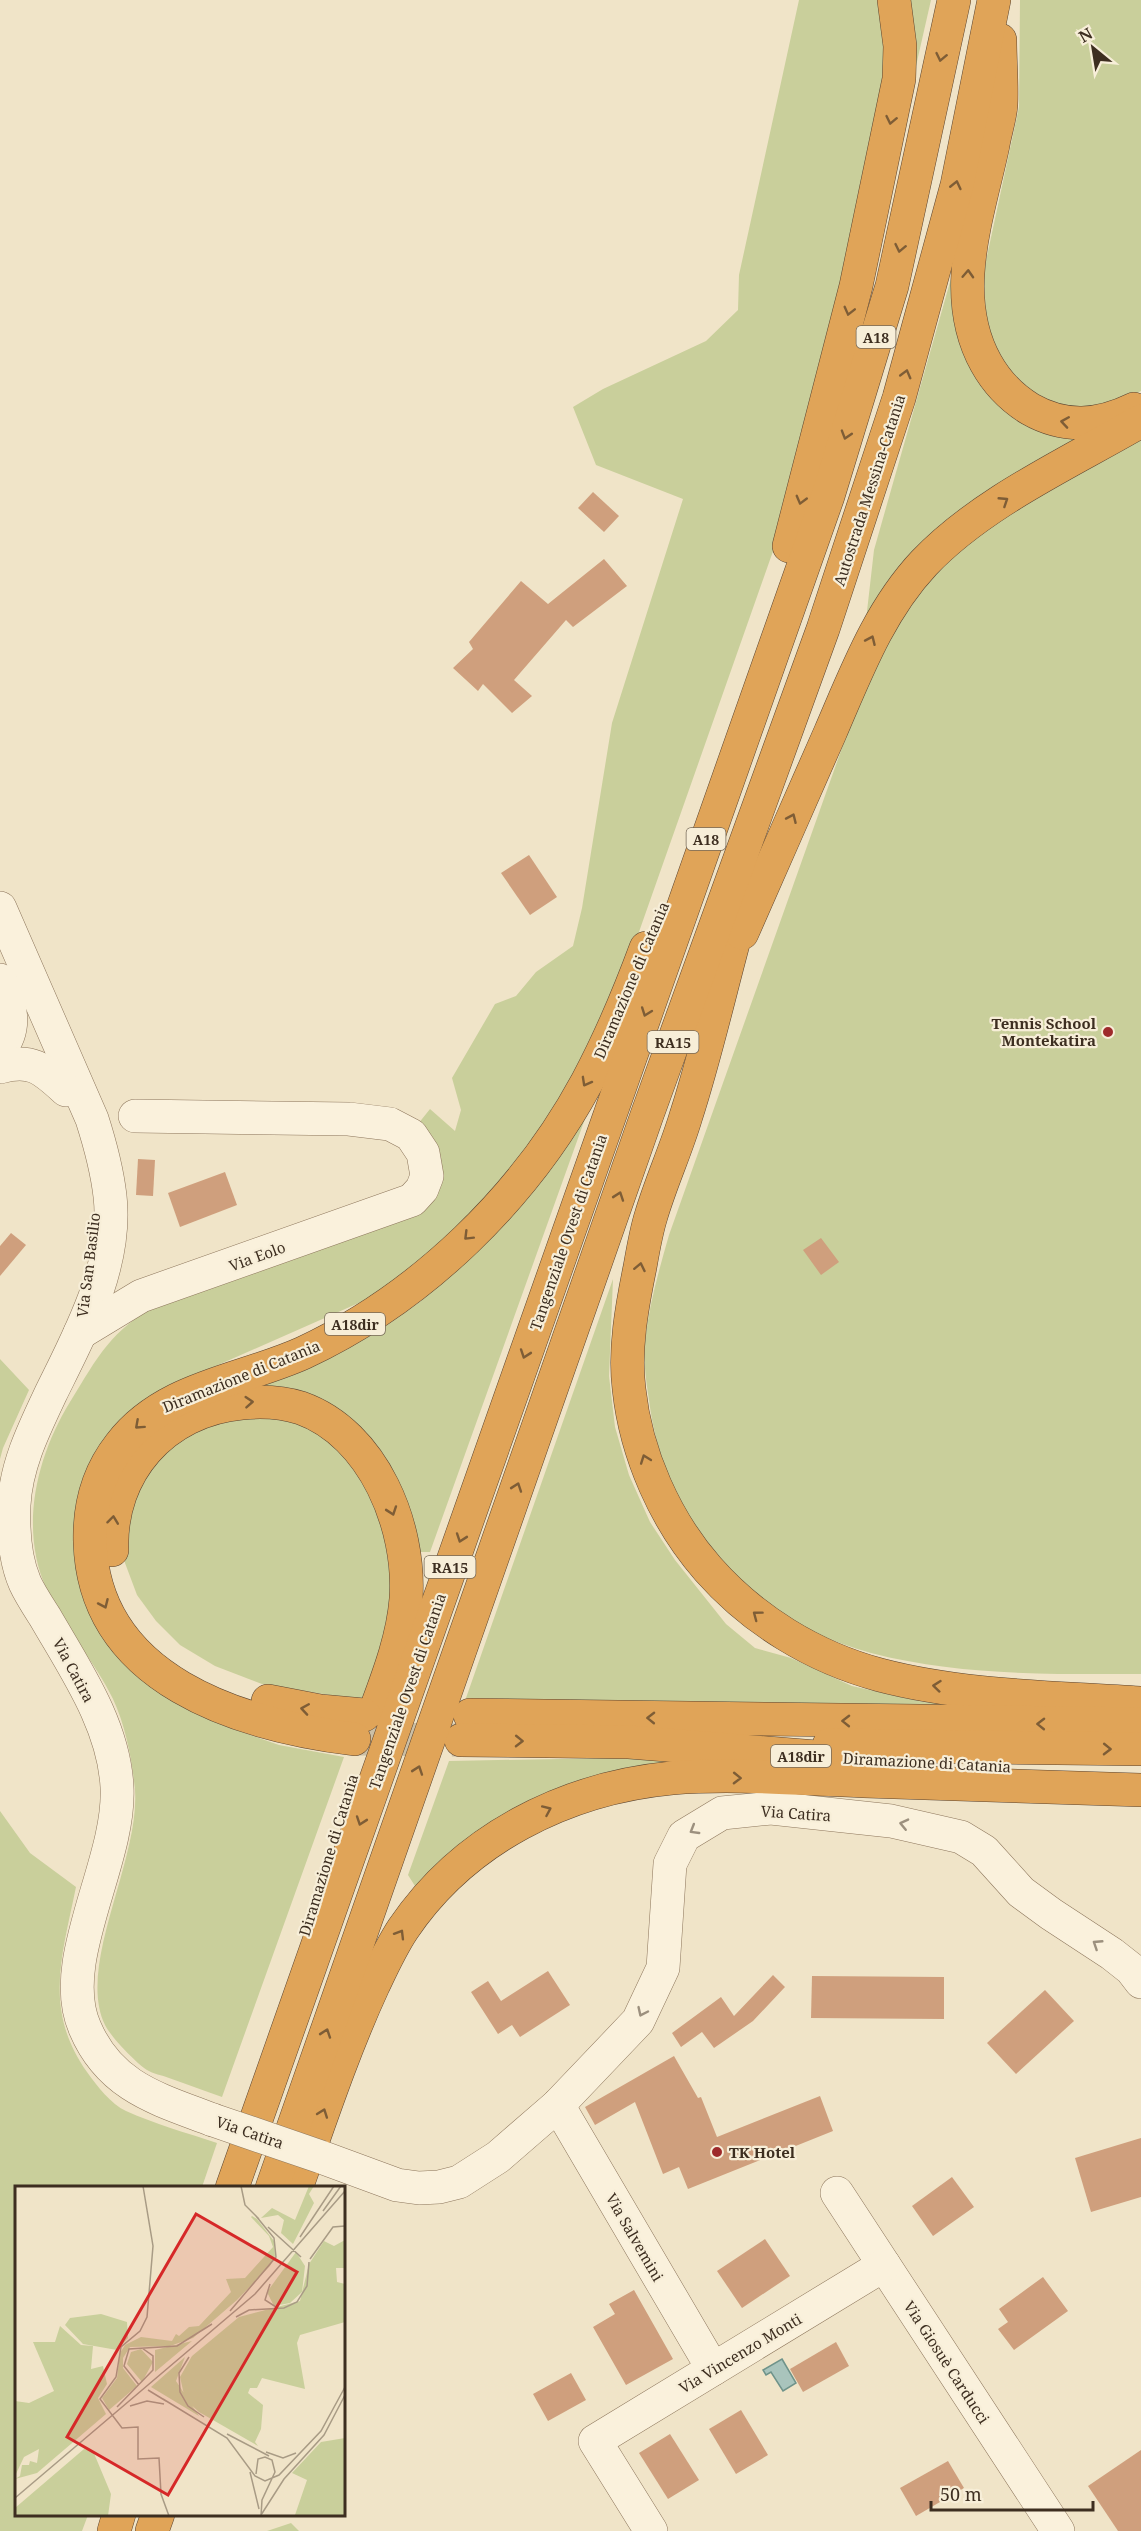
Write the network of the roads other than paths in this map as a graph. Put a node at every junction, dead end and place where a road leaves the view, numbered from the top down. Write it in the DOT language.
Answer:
graph roads {
  1 [pos="894,0"];
  2 [pos="954,0"];
  3 [pos="994,0"];
  4 [pos="999,0"];
  5 [pos="1141,405"];
  6 [pos="1141,421"];
  7 [pos="767,666"];
  8 [pos="747,722"];
  9 [pos="0,908"];
  10 [pos="0,943"];
  11 [pos="666,957"];
  12 [pos="711,972"];
  13 [pos="0,980"];
  14 [pos="0,1049"];
  15 [pos="0,1067"];
  16 [pos="66,1090"];
  17 [pos="135,1116"];
  18 [pos="80,1333"];
  19 [pos="1141,1703"];
  20 [pos="1141,1719"];
  21 [pos="1090,1724"];
  22 [pos="1141,1724"];
  23 [pos="629,1742"];
  24 [pos="1141,1749"];
  25 [pos="1141,1771"];
  26 [pos="1141,1790"];
  27 [pos="1141,1982"];
  28 [pos="279,2054"];
  29 [pos="558,2105"];
  30 [pos="232,2186"];
  31 [pos="272,2186"];
  32 [pos="296,2186"];
  33 [pos="837,2193"];
  34 [pos="884,2265"];
  35 [pos="713,2369"];
  36 [pos="118,2516"];
  37 [pos="157,2516"];
  38 [pos="114,2531"];
  39 [pos="152,2531"];
  40 [pos="651,2531"];
  41 [pos="1058,2531"];
  1 -- 7 [label="highway, one-way"];
  2 -- 7 [label="highway, A18, one-way"];
  12 -- 3 [label="highway, Autostrada Messina-Catania / A18, one-way"];
  5 -- 4 [label="highway, one-way"];
  12 -- 6 [label="highway, one-way"];
  7 -- 8 [label="highway, A18"];
  8 -- 11 [label="highway, A18"];
  8 -- 28 [label="highway, Diramazione di Catania / A18dir, one-way"];
  9 -- 18 [label="street, Via San Basilio"];
  10 -- 16 [label="street, Via San Basilio"];
  11 -- 28 [label="highway, Tangenziale Ovest di Catania / RA15, one-way"];
  19 -- 12 [label="highway, one-way"];
  31 -- 12 [label="highway, RA15, one-way"];
  13 -- 14 [label="street"];
  15 -- 16 [label="street"];
  16 -- 18 [label="street, Via San Basilio"];
  17 -- 18 [label="street, Via Eolo"];
  18 -- 29 [label="street, Via Catira, bridge"];
  20 -- 21 [label="highway"];
  21 -- 22 [label="highway, Diramazione di Catania / A18dir"];
  21 -- 23 [label="highway, Diramazione di Catania / A18dir, one-way"];
  23 -- 24 [label="highway, one-way"];
  23 -- 25 [label="highway, Diramazione di Catania / A18dir"];
  32 -- 26 [label="highway, one-way"];
  27 -- 29 [label="street, Via Catira, one-way"];
  28 -- 30 [label="highway, Tangenziale Ovest di Catania / RA15"];
  29 -- 35 [label="street, Via Salvemini"];
  33 -- 34 [label="street, Via Giosuè Carducci"];
  34 -- 35 [label="street, Via Vincenzo Monti"];
  34 -- 41 [label="street, Via Giosuè Carducci"];
  35 -- 40 [label="street, Via Vincenzo Monti"];
  36 -- 38 [label="highway"];
  37 -- 39 [label="highway"];
}
